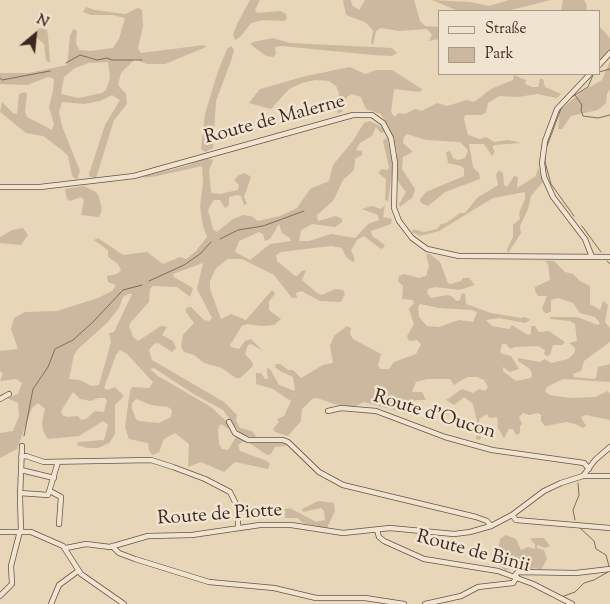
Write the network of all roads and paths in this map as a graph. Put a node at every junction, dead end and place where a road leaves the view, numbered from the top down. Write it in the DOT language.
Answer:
graph roads {
  1 [pos="610,53"];
  2 [pos="600,64"];
  3 [pos="589,75"];
  4 [pos="0,187"];
  5 [pos="592,257"];
  6 [pos="610,257"];
  7 [pos="9,394"];
  8 [pos="0,399"];
  9 [pos="328,411"];
  10 [pos="228,422"];
  11 [pos="22,446"];
  12 [pos="610,447"];
  13 [pos="21,457"];
  14 [pos="58,462"];
  15 [pos="589,469"];
  16 [pos="21,470"];
  17 [pos="583,476"];
  18 [pos="610,476"];
  19 [pos="54,478"];
  20 [pos="50,491"];
  21 [pos="20,493"];
  22 [pos="512,515"];
  23 [pos="59,524"];
  24 [pos="491,526"];
  25 [pos="238,527"];
  26 [pos="610,528"];
  27 [pos="377,530"];
  28 [pos="21,531"];
  29 [pos="0,532"];
  30 [pos="112,546"];
  31 [pos="66,548"];
  32 [pos="610,569"];
  33 [pos="78,571"];
  34 [pos="515,576"];
  35 [pos="0,596"];
  36 [pos="51,604"];
  37 [pos="124,604"];
  38 [pos="404,604"];
  39 [pos="425,604"];
  40 [pos="572,604"];
  1 -- 2 [label="street"];
  3 -- 5 [label="street"];
  4 -- 5 [label="street, Route de Malerne"];
  5 -- 6 [label="street, Route de Malerne"];
  7 -- 8 [label="street"];
  9 -- 15 [label="street, Route d'Oucon"];
  10 -- 24 [label="street"];
  11 -- 13 [label="street"];
  12 -- 15 [label="street"];
  13 -- 14 [label="street"];
  13 -- 16 [label="street"];
  14 -- 19 [label="street"];
  14 -- 25 [label="street"];
  15 -- 17 [label="street"];
  16 -- 19 [label="street"];
  16 -- 21 [label="street"];
  17 -- 18 [label="street, Route de Binii"];
  17 -- 22 [label="street, Route de Binii"];
  19 -- 20 [label="street"];
  20 -- 21 [label="street"];
  20 -- 23 [label="street"];
  21 -- 28 [label="street"];
  22 -- 24 [label="street, Route de Binii"];
  22 -- 26 [label="street"];
  24 -- 27 [label="street, Route de Binii"];
  25 -- 27 [label="street, Route de Piotte"];
  25 -- 30 [label="street, Route de Piotte"];
  27 -- 34 [label="street, Route de Binii"];
  28 -- 29 [label="street"];
  28 -- 31 [label="street"];
  28 -- 35 [label="street"];
  30 -- 31 [label="street, Route de Piotte"];
  30 -- 38 [label="street"];
  31 -- 33 [label="street"];
  32 -- 34 [label="street"];
  33 -- 36 [label="street"];
  33 -- 37 [label="street"];
  34 -- 39 [label="street"];
  34 -- 40 [label="street, Route de Binii"];
}
